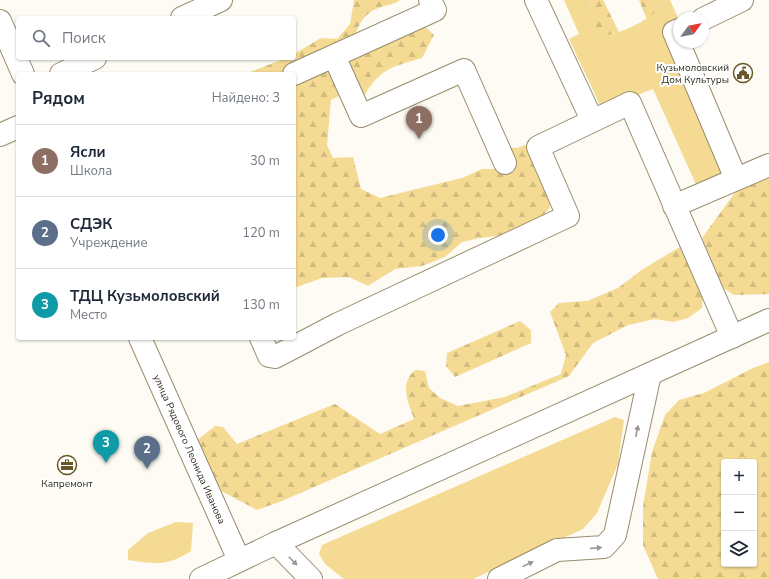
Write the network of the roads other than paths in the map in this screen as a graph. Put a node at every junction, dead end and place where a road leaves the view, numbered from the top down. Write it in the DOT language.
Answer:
graph roads {
  1 [pos="220,0"];
  2 [pos="430,0"];
  3 [pos="536,0"];
  4 [pos="742,0"];
  5 [pos="709,15"];
  6 [pos="186,16"];
  7 [pos="0,21"];
  8 [pos="681,48"];
  9 [pos="334,56"];
  10 [pos="16,58"];
  11 [pos="17,60"];
  12 [pos="91,60"];
  13 [pos="22,72"];
  14 [pos="65,72"];
  15 [pos="296,73"];
  16 [pos="592,120"];
  17 [pos="16,129"];
  18 [pos="0,135"];
  19 [pos="505,163"];
  20 [pos="769,165"];
  21 [pos="736,179"];
  22 [pos="674,206"];
  23 [pos="769,320"];
  24 [pos="732,337"];
  25 [pos="141,340"];
  26 [pos="262,340"];
  27 [pos="650,374"];
  28 [pos="276,543"];
  29 [pos="239,560"];
  30 [pos="201,579"];
  31 [pos="311,579"];
  32 [pos="499,579"];
  1 -- 6 [label="main road"];
  2 -- 9 [label="main road"];
  3 -- 16 [label="main road"];
  4 -- 5 [label="main road"];
  7 -- 10 [label="main road"];
  8 -- 21 [label="main road"];
  9 -- 15 [label="main road"];
  9 -- 19 [label="main road"];
  11 -- 13 [label="main road"];
  12 -- 14 [label="main road"];
  16 -- 22 [label="main road"];
  16 -- 26 [label="main road"];
  17 -- 18 [label="main road"];
  20 -- 21 [label="main road"];
  21 -- 22 [label="main road"];
  22 -- 24 [label="main road"];
  23 -- 24 [label="main road"];
  24 -- 27 [label="main road"];
  25 -- 29 [label="main road, улица Рядового Леонида Иванова"];
  27 -- 28 [label="main road"];
  32 -- 27 [label="main road, one-way"];
  28 -- 29 [label="main road"];
  28 -- 31 [label="main road, one-way"];
  29 -- 30 [label="main road"];
}
